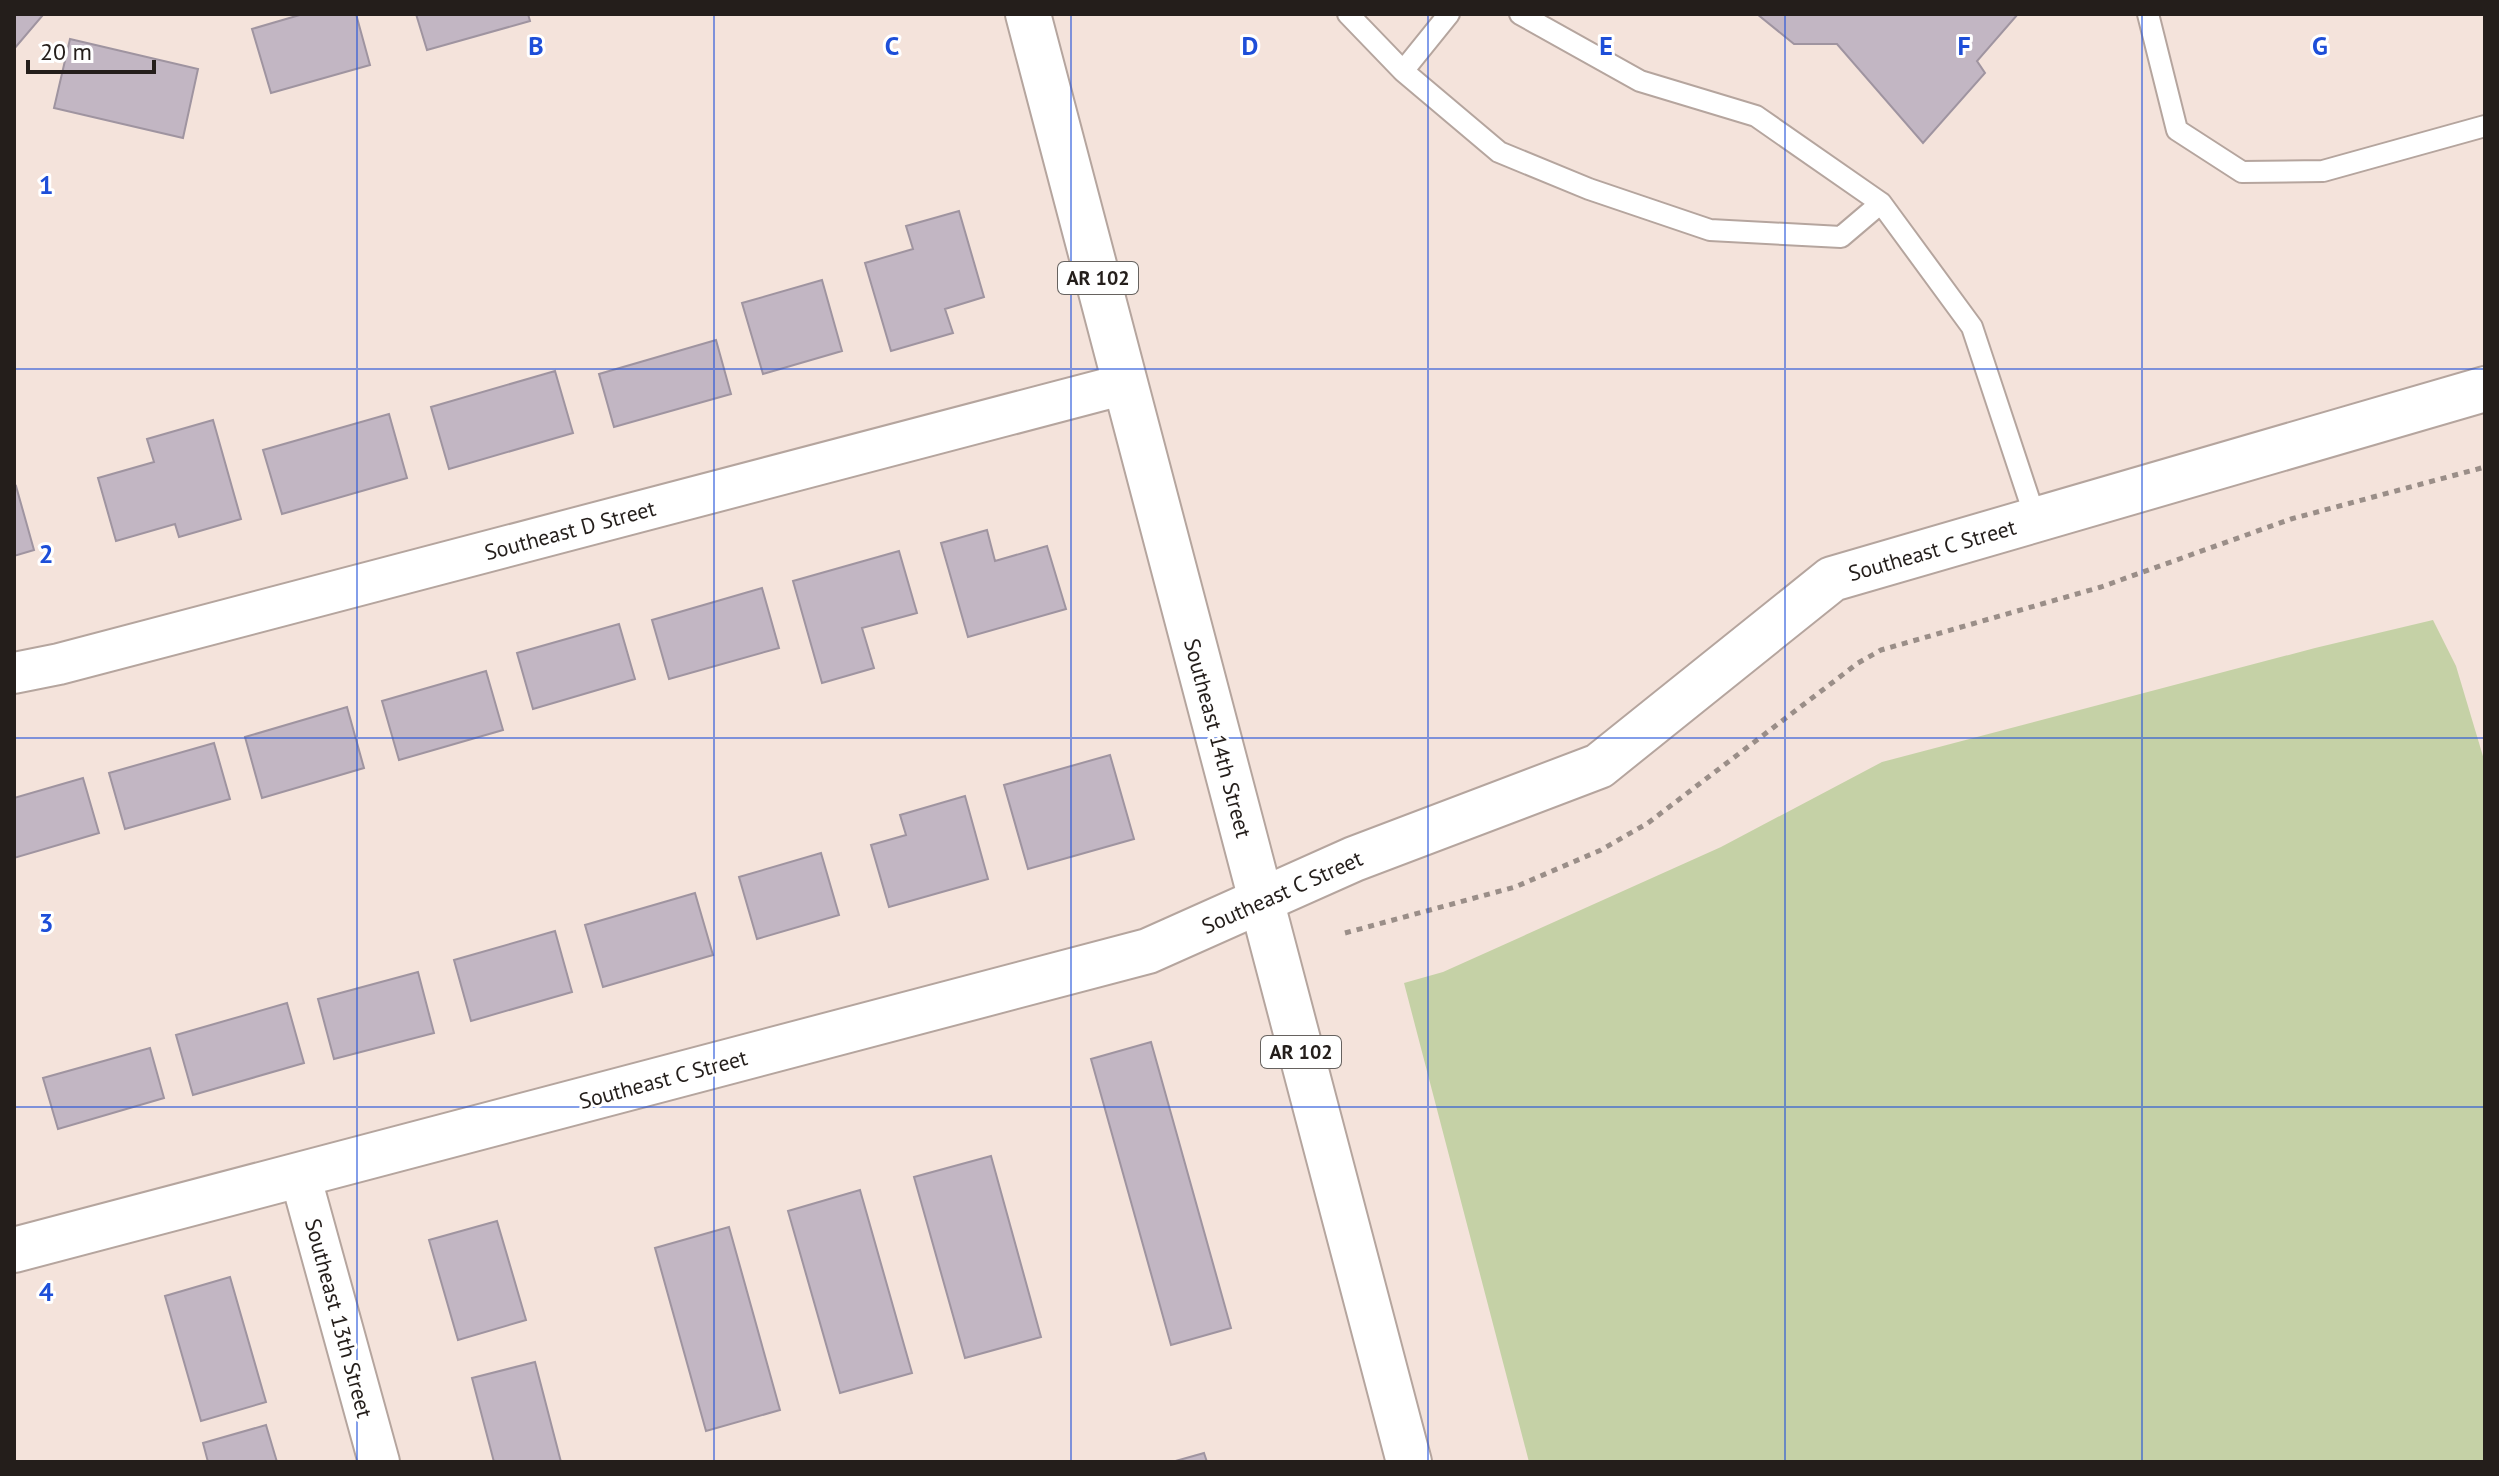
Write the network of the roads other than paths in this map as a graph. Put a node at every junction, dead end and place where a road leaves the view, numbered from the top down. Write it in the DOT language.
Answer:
graph roads {
  1 [pos="1028,14"];
  2 [pos="1348,14"];
  3 [pos="1449,14"];
  4 [pos="1520,14"];
  5 [pos="2148,14"];
  6 [pos="1403,71"];
  7 [pos="2485,126"];
  8 [pos="1881,203"];
  9 [pos="1125,384"];
  10 [pos="2485,389"];
  11 [pos="2036,520"];
  12 [pos="14,673"];
  13 [pos="1260,900"];
  14 [pos="300,1175"];
  15 [pos="14,1250"];
  16 [pos="379,1462"];
  17 [pos="1409,1462"];
  1 -- 9 [label="street, Southeast 14th Street / AR 102"];
  2 -- 6 [label="lane"];
  3 -- 6 [label="lane"];
  4 -- 8 [label="lane"];
  5 -- 7 [label="lane"];
  6 -- 8 [label="lane"];
  8 -- 11 [label="lane"];
  9 -- 12 [label="street, Southeast D Street"];
  9 -- 13 [label="street, Southeast 14th Street / AR 102"];
  10 -- 11 [label="street, Southeast C Street"];
  11 -- 13 [label="street, Southeast C Street"];
  13 -- 14 [label="street, Southeast C Street"];
  13 -- 17 [label="street, Southeast 14th Street / AR 102"];
  14 -- 15 [label="street, Southeast C Street"];
  14 -- 16 [label="street, Southeast 13th Street"];
}
